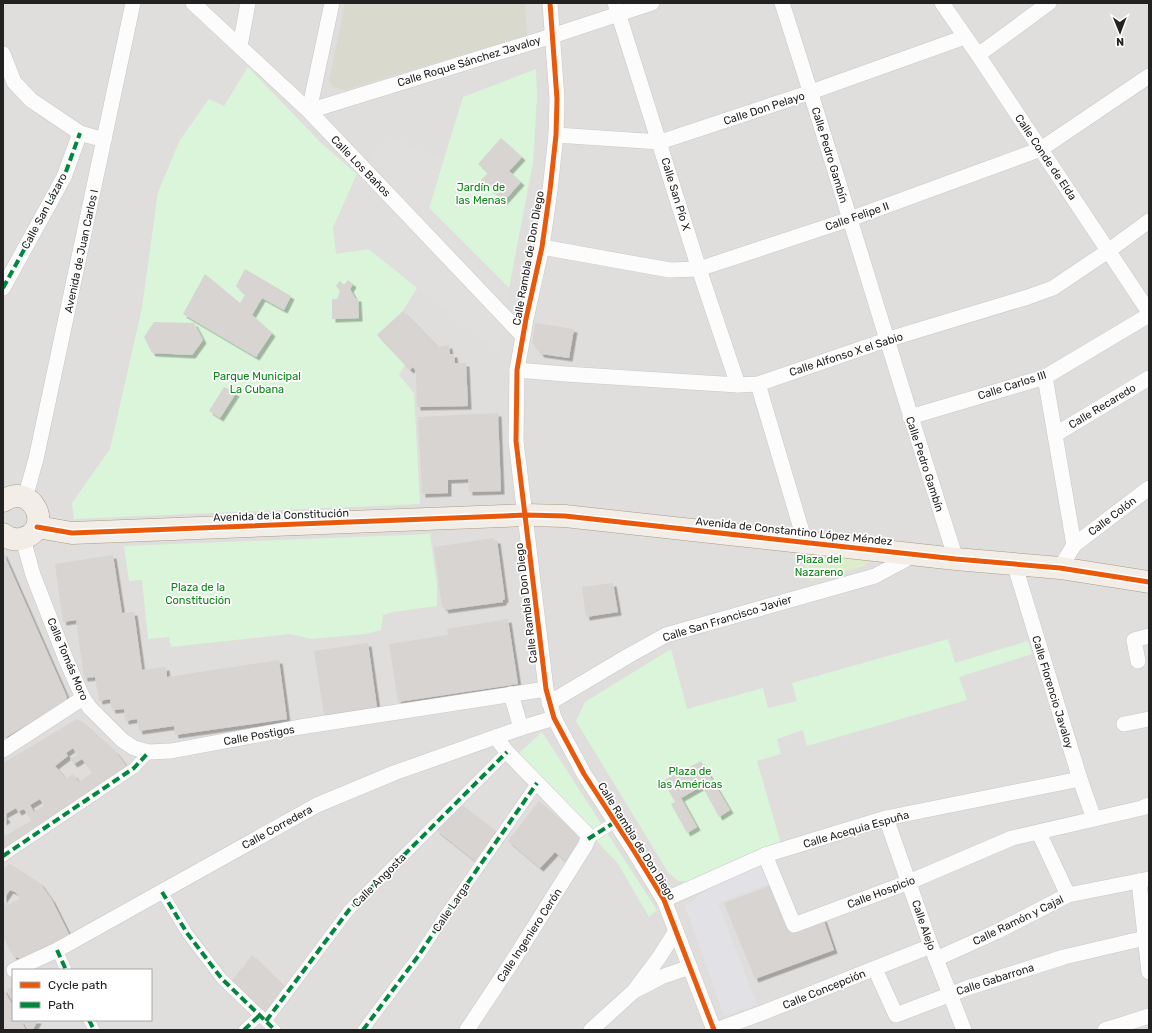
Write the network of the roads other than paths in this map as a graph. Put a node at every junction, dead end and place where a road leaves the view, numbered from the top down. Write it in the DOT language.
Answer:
graph roads {
  1 [pos="133,3"];
  2 [pos="193,3"];
  3 [pos="248,3"];
  4 [pos="332,3"];
  5 [pos="550,3"];
  6 [pos="652,3"];
  7 [pos="782,3"];
  8 [pos="942,3"];
  9 [pos="1049,3"];
  10 [pos="616,8"];
  11 [pos="552,36"];
  12 [pos="965,37"];
  13 [pos="240,46"];
  14 [pos="978,54"];
  15 [pos="4,59"];
  16 [pos="1149,76"];
  17 [pos="811,92"];
  18 [pos="309,111"];
  19 [pos="80,133"];
  20 [pos="556,135"];
  21 [pos="104,140"];
  22 [pos="660,142"];
  23 [pos="1041,148"];
  24 [pos="850,219"];
  25 [pos="1149,221"];
  26 [pos="542,247"];
  27 [pos="1108,251"];
  28 [pos="699,269"];
  29 [pos="3,288"];
  30 [pos="1149,312"];
  31 [pos="1149,315"];
  32 [pos="523,336"];
  33 [pos="886,340"];
  34 [pos="518,370"];
  35 [pos="1045,377"];
  36 [pos="1149,378"];
  37 [pos="758,384"];
  38 [pos="738,385"];
  39 [pos="910,417"];
  40 [pos="1056,434"];
  41 [pos="1149,488"];
  42 [pos="25,498"];
  43 [pos="3,501"];
  44 [pos="526,515"];
  45 [pos="21,534"];
  46 [pos="805,542"];
  47 [pos="1074,545"];
  48 [pos="915,554"];
  49 [pos="956,559"];
  50 [pos="1014,563"];
  51 [pos="1060,568"];
  52 [pos="1149,582"];
  53 [pos="1149,636"];
  54 [pos="1138,661"];
  55 [pos="546,689"];
  56 [pos="511,694"];
  57 [pos="84,698"];
  58 [pos="549,703"];
  59 [pos="554,718"];
  60 [pos="1149,719"];
  61 [pos="1124,724"];
  62 [pos="521,728"];
  63 [pos="496,737"];
  64 [pos="3,750"];
  65 [pos="148,752"];
  66 [pos="507,752"];
  67 [pos="1080,779"];
  68 [pos="537,783"];
  69 [pos="1149,804"];
  70 [pos="886,818"];
  71 [pos="1094,819"];
  72 [pos="615,822"];
  73 [pos="1039,833"];
  74 [pos="588,839"];
  75 [pos="765,855"];
  76 [pos="3,856"];
  77 [pos="1144,880"];
  78 [pos="909,882"];
  79 [pos="162,892"];
  80 [pos="1068,896"];
  81 [pos="664,900"];
  82 [pos="676,931"];
  83 [pos="1145,938"];
  84 [pos="57,950"];
  85 [pos="933,953"];
  86 [pos="690,967"];
  87 [pos="16,969"];
  88 [pos="66,969"];
  89 [pos="875,969"];
  90 [pos="1149,972"];
  91 [pos="634,991"];
  92 [pos="950,994"];
  93 [pos="1149,1016"];
  94 [pos="263,1018"];
  95 [pos="90,1021"];
  96 [pos="94,1030"];
  97 [pos="244,1030"];
  98 [pos="275,1030"];
  99 [pos="363,1030"];
  100 [pos="467,1030"];
  101 [pos="590,1030"];
  102 [pos="715,1030"];
  103 [pos="964,1030"];
  104 [pos="1105,1030"];
  1 -- 21 [label="street, Avenida de Juan Carlos I"];
  2 -- 13 [label="street, Calle Los Baños"];
  3 -- 13 [label="street"];
  4 -- 18 [label="street"];
  5 -- 11 [label="street, Calle Rambla de Don Diego"];
  6 -- 10 [label="street, Calle Roque Sánchez Javaloy"];
  7 -- 17 [label="street, Calle Pedro Gambín"];
  8 -- 12 [label="street, Calle Conde de Elda"];
  9 -- 14 [label="street"];
  10 -- 11 [label="street, Calle Roque Sánchez Javaloy"];
  10 -- 22 [label="street, Calle San Pío X"];
  11 -- 18 [label="street, Calle Roque Sánchez Javaloy"];
  11 -- 20 [label="street, Calle Rambla de Don Diego"];
  12 -- 14 [label="street, Calle Conde de Elda"];
  12 -- 17 [label="street, Calle Don Pelayo"];
  13 -- 18 [label="street, Calle Los Baños"];
  14 -- 23 [label="street, Calle Conde de Elda"];
  15 -- 19 [label="street"];
  16 -- 23 [label="street, Calle Felipe II"];
  17 -- 22 [label="street, Calle Don Pelayo"];
  17 -- 24 [label="street, Calle Pedro Gambín"];
  18 -- 32 [label="street, Calle Los Baños"];
  19 -- 21 [label="street"];
  19 -- 29 [label="street, Calle San Lázaro"];
  20 -- 22 [label="street, Calle Don Pelayo"];
  20 -- 26 [label="street, Calle Rambla de Don Diego"];
  21 -- 42 [label="street, Avenida de Juan Carlos I"];
  22 -- 28 [label="street, Calle San Pío X"];
  23 -- 24 [label="street, Calle Felipe II"];
  23 -- 27 [label="street, Calle Conde de Elda"];
  24 -- 28 [label="street, Calle Felipe II"];
  24 -- 33 [label="street, Calle Pedro Gambín"];
  25 -- 27 [label="street, Calle Alfonso X el Sabio"];
  26 -- 28 [label="street, Calle Felipe II"];
  26 -- 32 [label="street, Calle Rambla de Don Diego"];
  27 -- 30 [label="street, Calle Conde de Elda"];
  27 -- 33 [label="street, Calle Alfonso X el Sabio"];
  28 -- 38 [label="street, Calle San Pío X"];
  31 -- 35 [label="street, Calle Carlos III"];
  32 -- 34 [label="street, Calle Rambla de Don Diego"];
  33 -- 37 [label="street, Calle Alfonso X el Sabio"];
  33 -- 39 [label="street, Calle Pedro Gambín"];
  34 -- 38 [label="street, Calle Alfonso X el Sabio"];
  34 -- 44 [label="street, Calle Rambla de Don Diego"];
  35 -- 39 [label="street, Calle Carlos III"];
  35 -- 40 [label="street"];
  36 -- 40 [label="street, Calle Recaredo"];
  37 -- 38 [label="street, Calle Alfonso X el Sabio"];
  37 -- 46 [label="street"];
  39 -- 49 [label="street, Calle Pedro Gambín"];
  40 -- 47 [label="street"];
  41 -- 47 [label="street, Calle Colón"];
  42 -- 43 [label="main road"];
  42 -- 45 [label="main road"];
  44 -- 45 [label="main road, Avenida de la Constitución"];
  44 -- 46 [label="main road, Avenida de Constantino López Méndez"];
  44 -- 55 [label="street, Calle Rambla Don Diego"];
  45 -- 57 [label="street, Calle Tomás Moro"];
  46 -- 48 [label="main road, Avenida de Constantino López Méndez"];
  47 -- 51 [label="street"];
  48 -- 49 [label="main road, Avenida de Constantino López Méndez"];
  48 -- 58 [label="street, Calle San Francisco Javier"];
  49 -- 50 [label="main road, Avenida de Constantino López Méndez"];
  50 -- 51 [label="main road, Avenida de Constantino López Méndez"];
  50 -- 67 [label="street, Calle Florencio Javaloy"];
  51 -- 52 [label="main road, Avenida de Constantino López Méndez"];
  53 -- 54 [label="street"];
  55 -- 56 [label="street, Calle Postigos"];
  55 -- 58 [label="street, Calle Rambla de Don Diego"];
  56 -- 62 [label="street"];
  56 -- 65 [label="street, Calle Postigos"];
  57 -- 64 [label="street"];
  57 -- 65 [label="street, Calle Tomás Moro"];
  58 -- 59 [label="street, Calle Rambla de Don Diego"];
  59 -- 62 [label="street, Calle Corredera"];
  59 -- 72 [label="street, Calle Rambla de Don Diego"];
  60 -- 61 [label="street"];
  62 -- 63 [label="street, Calle Corredera"];
  63 -- 66 [label="street"];
  63 -- 79 [label="street, Calle Corredera"];
  65 -- 76 [label="street"];
  66 -- 68 [label="street"];
  66 -- 94 [label="street, Calle Angosta"];
  67 -- 70 [label="street, Calle Acequia Espuña"];
  67 -- 71 [label="street, Calle Florencio Javaloy"];
  68 -- 74 [label="street"];
  68 -- 99 [label="street, Calle Larga"];
  69 -- 71 [label="street, Calle Hospicio"];
  70 -- 75 [label="street, Calle Acequia Espuña"];
  70 -- 78 [label="street, Calle Alejo"];
  71 -- 73 [label="street, Calle Hospicio"];
  72 -- 74 [label="street"];
  72 -- 81 [label="street, Calle Rambla de Don Diego"];
  73 -- 78 [label="street, Calle Hospicio"];
  73 -- 80 [label="street"];
  74 -- 100 [label="street, Calle Ingeniero Cerón"];
  75 -- 78 [label="street, Calle Hospicio"];
  75 -- 81 [label="street, Calle Acequia Espuña"];
  77 -- 80 [label="street, Calle Ramón y Cajal"];
  77 -- 83 [label="street"];
  78 -- 85 [label="street, Calle Alejo"];
  79 -- 84 [label="street, Calle Corredera"];
  79 -- 94 [label="street"];
  80 -- 85 [label="street, Calle Ramón y Cajal"];
  81 -- 82 [label="street, Calle Rambla de Don Diego"];
  82 -- 86 [label="street, Calle Rambla de Don Diego"];
  82 -- 91 [label="street"];
  83 -- 90 [label="street"];
  83 -- 92 [label="street, Calle Gabarrona"];
  84 -- 87 [label="street, Calle Corredera"];
  84 -- 88 [label="street"];
  85 -- 89 [label="street, Calle Concepción"];
  85 -- 92 [label="street, Calle Alejo"];
  86 -- 91 [label="street"];
  86 -- 102 [label="street, Calle Rambla de Don Diego"];
  89 -- 92 [label="street, Calle Gabarrona"];
  89 -- 102 [label="street, Calle Concepción"];
  91 -- 101 [label="street"];
  92 -- 103 [label="street, Calle Alejo"];
  93 -- 104 [label="street"];
  94 -- 97 [label="street, Calle Angosta"];
  94 -- 98 [label="street"];
  95 -- 96 [label="street"];
}
